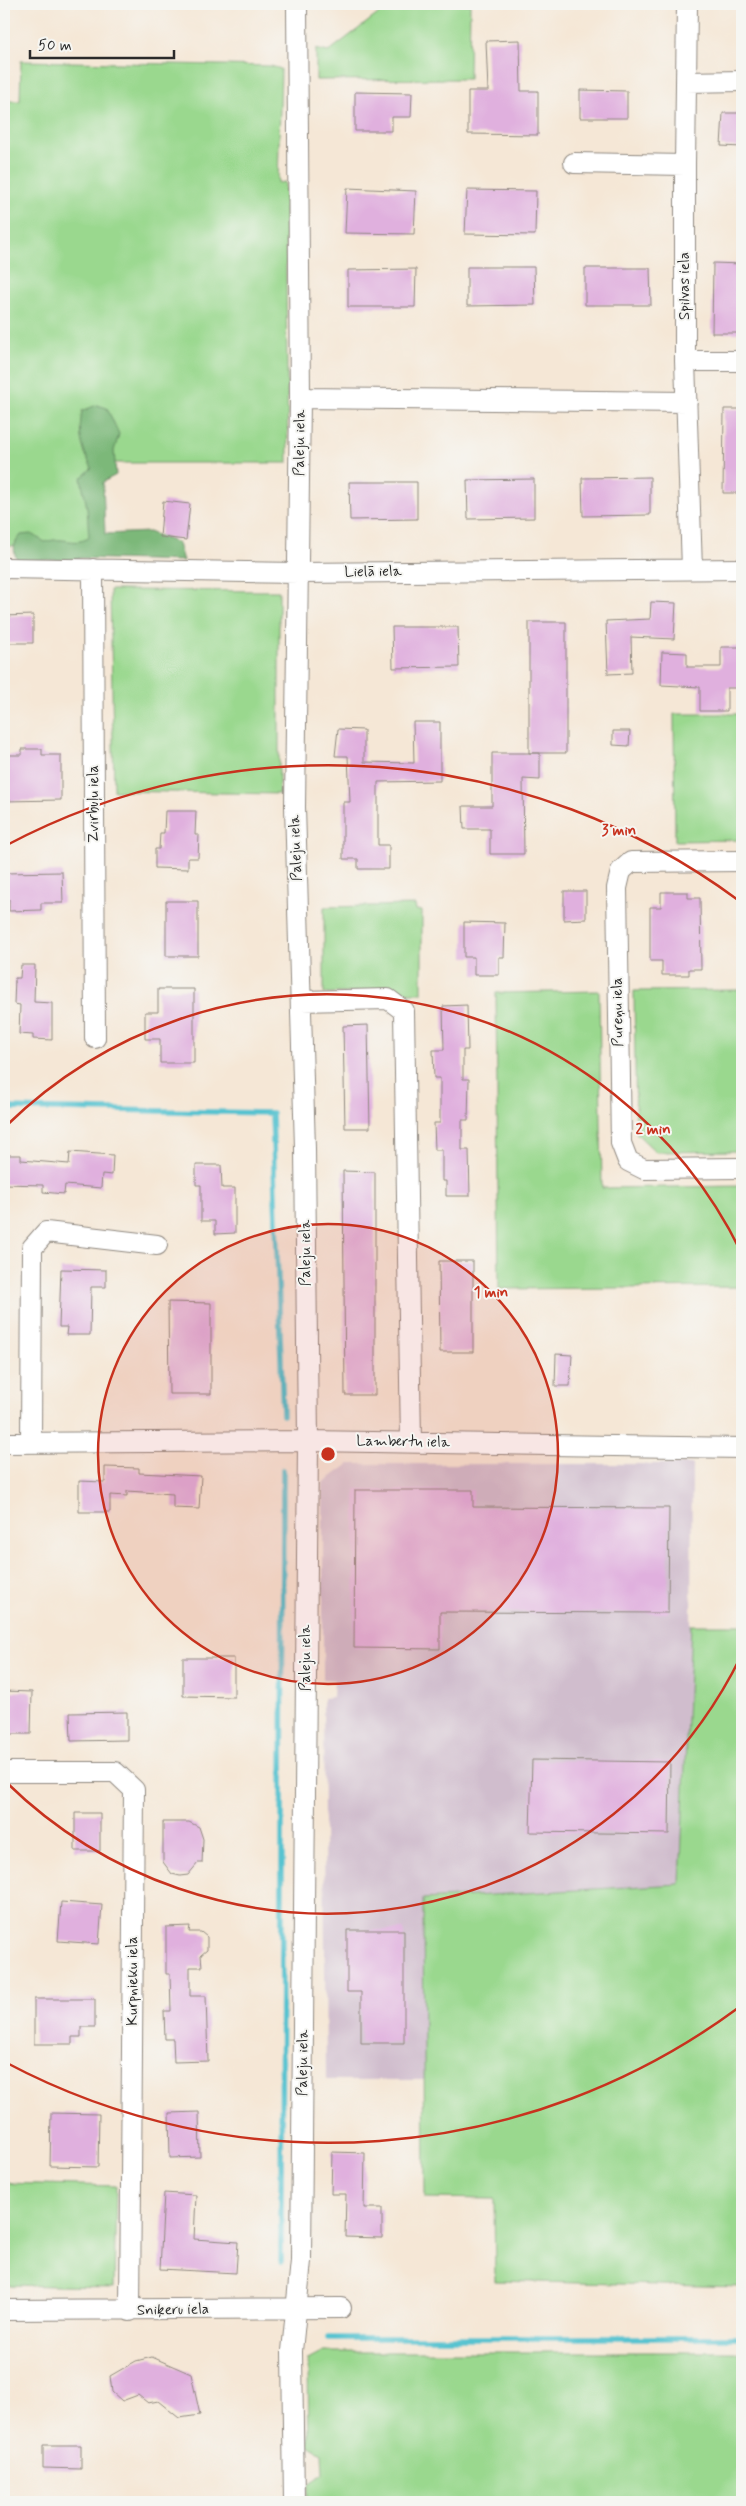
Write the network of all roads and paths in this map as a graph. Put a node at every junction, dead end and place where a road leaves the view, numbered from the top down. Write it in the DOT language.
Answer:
graph roads {
  1 [pos="297,4"];
  2 [pos="687,4"];
  3 [pos="742,81"];
  4 [pos="686,82"];
  5 [pos="574,163"];
  6 [pos="685,165"];
  7 [pos="685,361"];
  8 [pos="742,361"];
  9 [pos="300,398"];
  10 [pos="687,402"];
  11 [pos="4,568"];
  12 [pos="92,569"];
  13 [pos="692,569"];
  14 [pos="742,569"];
  15 [pos="299,573"];
  16 [pos="742,861"];
  17 [pos="301,1001"];
  18 [pos="94,1038"];
  19 [pos="742,1168"];
  20 [pos="157,1245"];
  21 [pos="308,1441"];
  22 [pos="31,1442"];
  23 [pos="411,1442"];
  24 [pos="4,1443"];
  25 [pos="742,1448"];
  26 [pos="4,1772"];
  27 [pos="342,2308"];
  28 [pos="297,2309"];
  29 [pos="4,2310"];
  30 [pos="130,2311"];
  31 [pos="294,2502"];
  1 -- 9 [label="street, Paleju iela"];
  2 -- 4 [label="street, Spilvas iela"];
  3 -- 4 [label="street"];
  4 -- 6 [label="street, Spilvas iela"];
  5 -- 6 [label="street"];
  6 -- 7 [label="street, Spilvas iela"];
  7 -- 8 [label="street"];
  7 -- 10 [label="street, Spilvas iela"];
  9 -- 10 [label="street"];
  9 -- 15 [label="street, Paleju iela"];
  10 -- 13 [label="street, Spilvas iela"];
  11 -- 12 [label="street, Lielā iela"];
  12 -- 15 [label="street, Lielā iela"];
  12 -- 18 [label="street, Zvirbuļu iela"];
  13 -- 14 [label="street, Lielā iela"];
  13 -- 15 [label="street, Lielā iela"];
  15 -- 17 [label="street, Paleju iela"];
  16 -- 19 [label="street, Pureņu iela"];
  17 -- 21 [label="street, Paleju iela"];
  17 -- 23 [label="street"];
  20 -- 22 [label="street"];
  21 -- 22 [label="street, Lambertu iela"];
  21 -- 23 [label="street, Lambertu iela"];
  21 -- 28 [label="street, Paleju iela"];
  22 -- 24 [label="street, Lambertu iela"];
  23 -- 25 [label="street, Lambertu iela"];
  26 -- 30 [label="street, Kurpnieku iela"];
  27 -- 28 [label="street, Sniķeru iela"];
  28 -- 30 [label="street, Sniķeru iela"];
  28 -- 31 [label="street, Paleju iela"];
  29 -- 30 [label="street, Sniķeru iela"];
}
